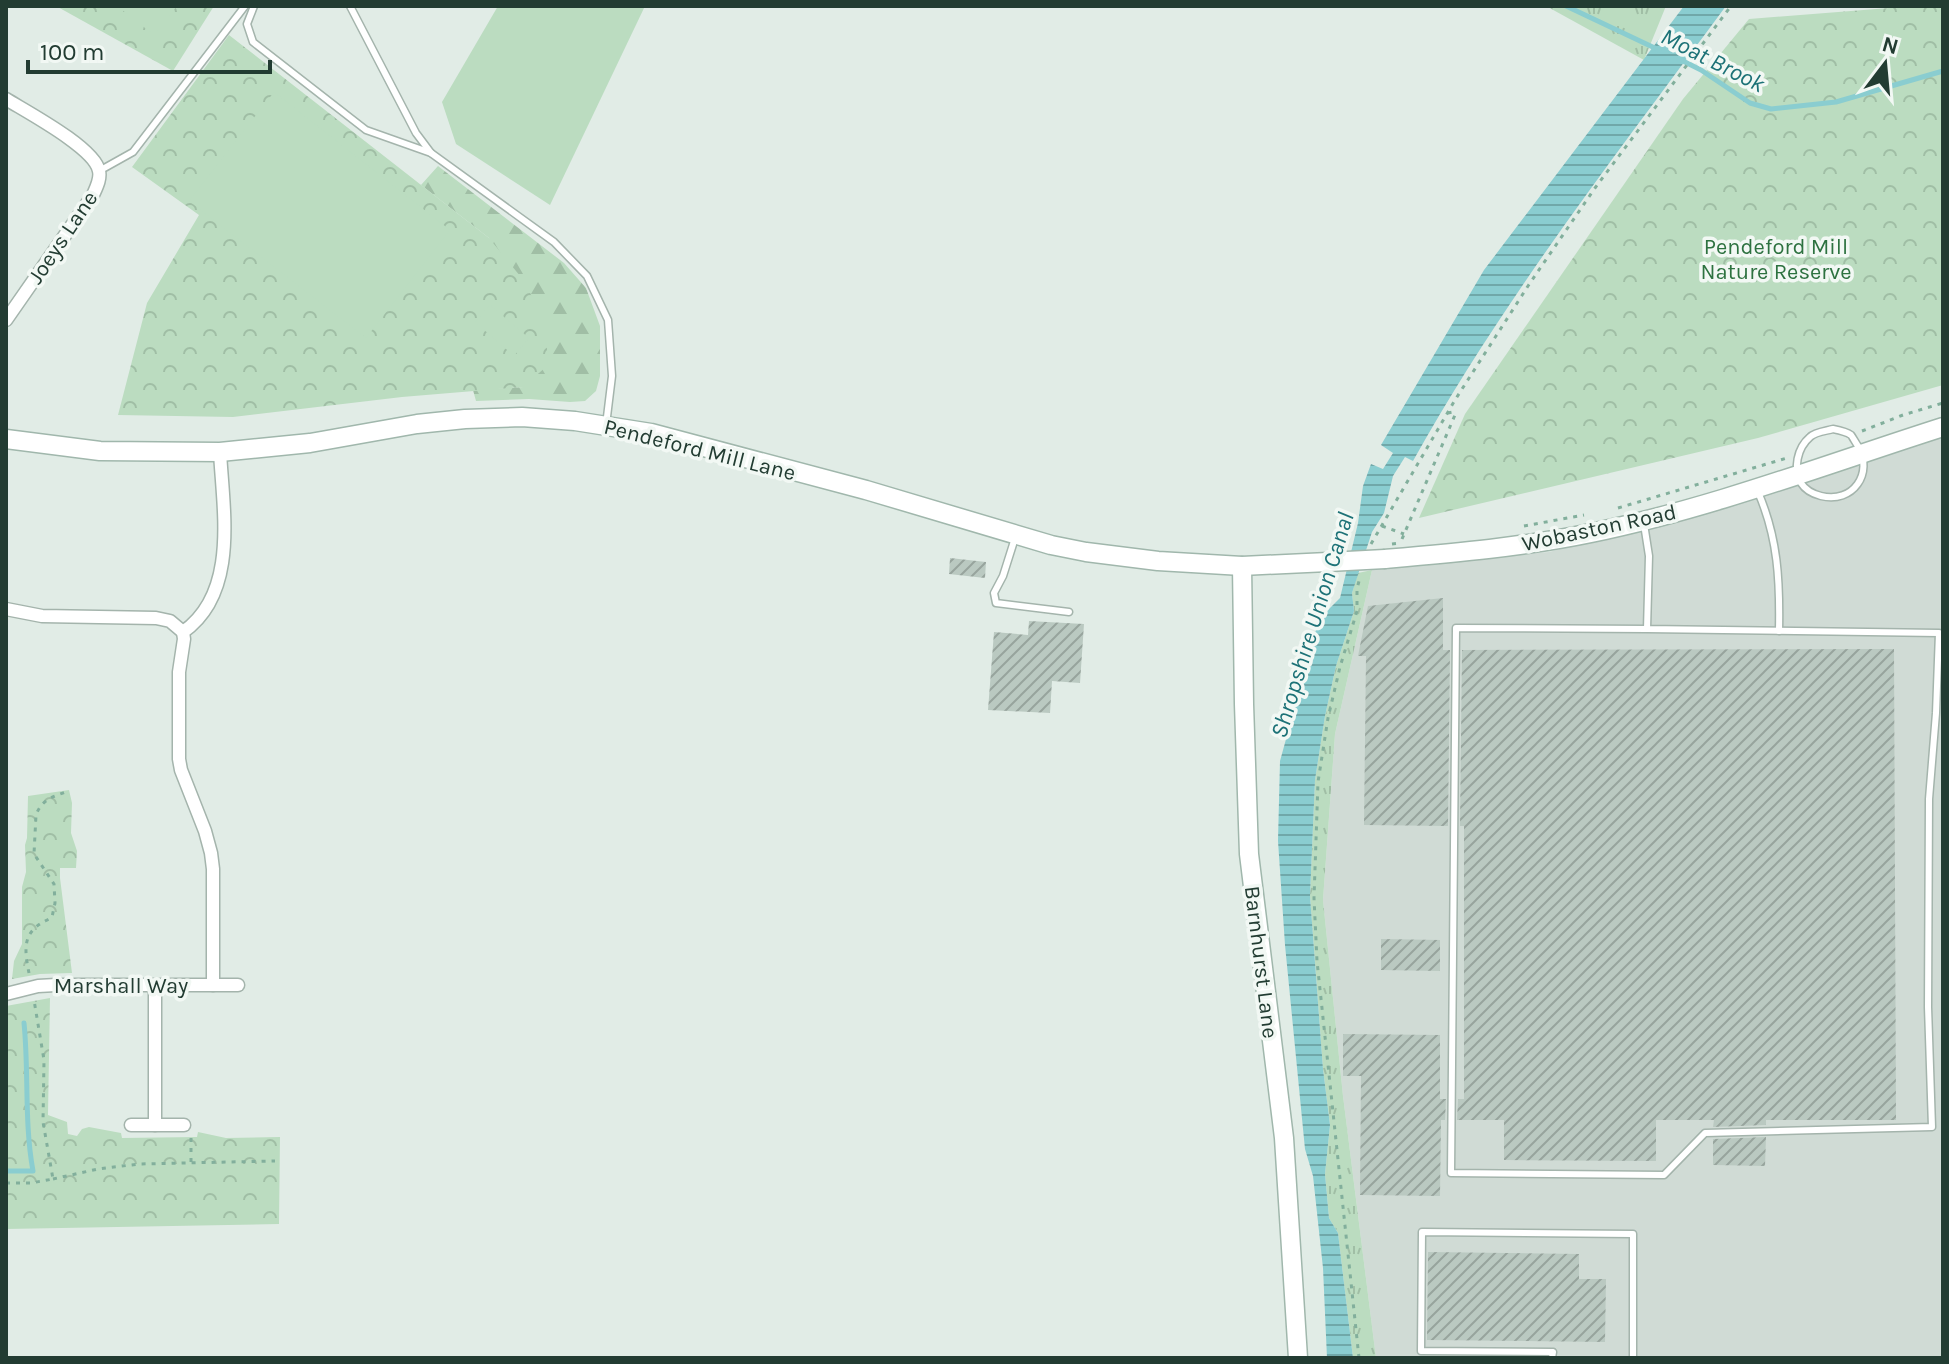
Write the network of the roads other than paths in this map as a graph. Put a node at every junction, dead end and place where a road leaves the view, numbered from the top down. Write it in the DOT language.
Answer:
graph roads {
  1 [pos="245,6"];
  2 [pos="254,6"];
  3 [pos="350,6"];
  4 [pos="6,99"];
  5 [pos="431,153"];
  6 [pos="99,171"];
  7 [pos="6,294"];
  8 [pos="19,301"];
  9 [pos="6,320"];
  10 [pos="606,425"];
  11 [pos="1943,427"];
  12 [pos="6,439"];
  13 [pos="220,452"];
  14 [pos="1862,453"];
  15 [pos="1797,475"];
  16 [pos="1756,489"];
  17 [pos="1644,520"];
  18 [pos="1016,535"];
  19 [pos="1242,566"];
  20 [pos="6,609"];
  21 [pos="1069,612"];
  22 [pos="1647,629"];
  23 [pos="1779,631"];
  24 [pos="183,632"];
  25 [pos="155,985"];
  26 [pos="213,985"];
  27 [pos="238,985"];
  28 [pos="6,994"];
  29 [pos="131,1125"];
  30 [pos="155,1125"];
  31 [pos="184,1125"];
  32 [pos="1298,1358"];
  33 [pos="1552,1358"];
  34 [pos="1633,1358"];
  1 -- 6 [label="lane"];
  2 -- 5 [label="lane"];
  3 -- 5 [label="lane"];
  4 -- 6 [label="street, Joeys Lane"];
  5 -- 10 [label="lane"];
  6 -- 8 [label="street, Joeys Lane"];
  7 -- 8 [label="street"];
  8 -- 9 [label="street, Joeys Lane"];
  10 -- 13 [label="street, Pendeford Mill Lane"];
  10 -- 18 [label="street, Pendeford Mill Lane"];
  11 -- 14 [label="street, Wobaston Road"];
  12 -- 13 [label="street, Pendeford Mill Lane"];
  13 -- 24 [label="street"];
  14 -- 15 [label="street, Wobaston Road"];
  14 -- 15 [label="lane"];
  14 -- 15 [label="lane"];
  15 -- 16 [label="street, Wobaston Road"];
  16 -- 17 [label="street, Wobaston Road"];
  16 -- 23 [label="lane"];
  17 -- 19 [label="street, Wobaston Road, bridge"];
  17 -- 22 [label="lane"];
  18 -- 19 [label="street, Pendeford Mill Lane"];
  18 -- 21 [label="lane"];
  19 -- 32 [label="street, Barnhurst Lane"];
  20 -- 24 [label="street"];
  22 -- 23 [label="lane"];
  22 -- 23 [label="lane"];
  24 -- 26 [label="street, Marshall Way"];
  25 -- 26 [label="street, Marshall Way"];
  25 -- 28 [label="street, Marshall Way"];
  25 -- 30 [label="street"];
  26 -- 27 [label="street"];
  29 -- 30 [label="street"];
  30 -- 31 [label="street"];
  33 -- 34 [label="lane"];
}
